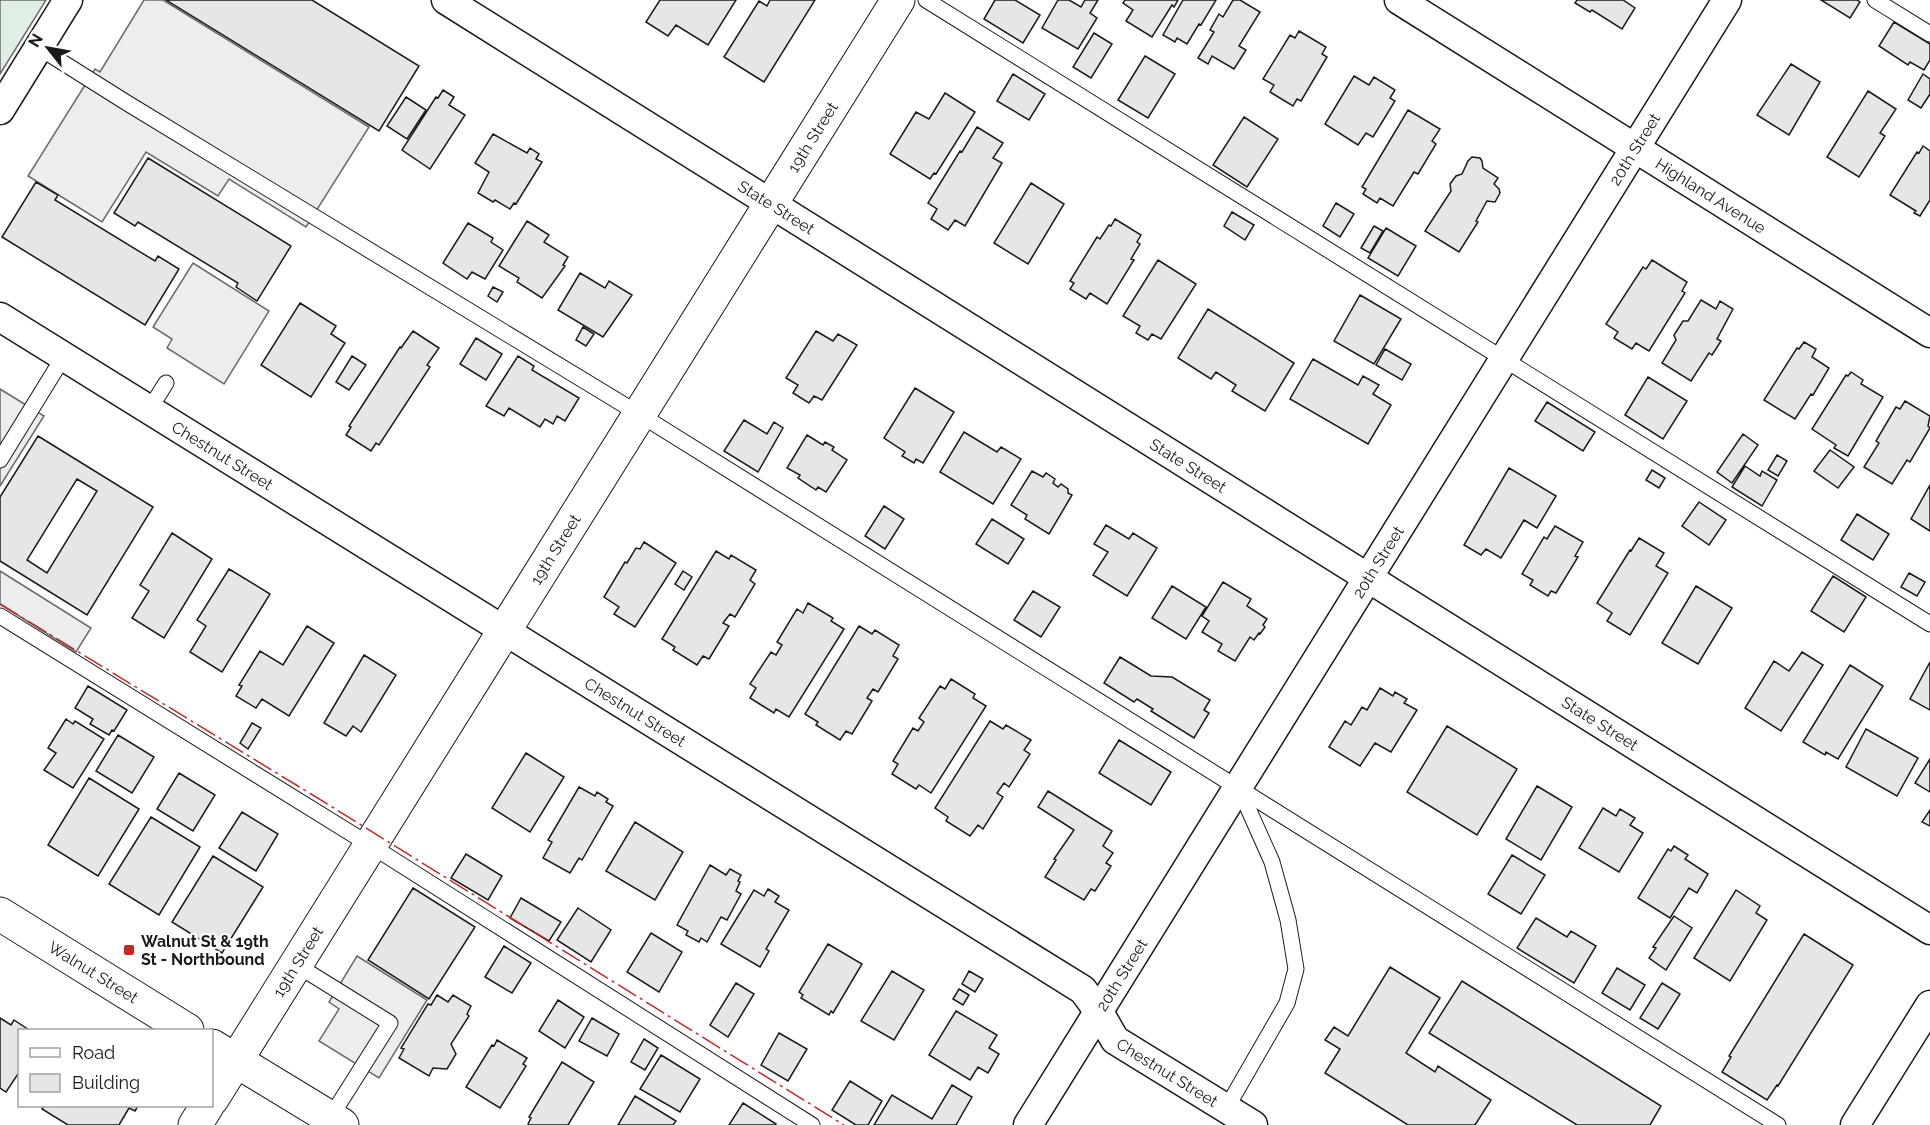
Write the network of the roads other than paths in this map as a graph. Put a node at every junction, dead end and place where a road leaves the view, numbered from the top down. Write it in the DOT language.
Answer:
graph roads {
  1 [pos="68,0"];
  2 [pos="446,0"];
  3 [pos="898,0"];
  4 [pos="926,0"];
  5 [pos="1399,0"];
  6 [pos="1727,0"];
  7 [pos="1875,0"];
  8 [pos="1930,34"];
  9 [pos="38,47"];
  10 [pos="0,110"];
  11 [pos="1635,148"];
  12 [pos="770,203"];
  13 [pos="0,317"];
  14 [pos="1930,333"];
  15 [pos="64,356"];
  16 [pos="1505,358"];
  17 [pos="166,383"];
  18 [pos="149,410"];
  19 [pos="639,414"];
  20 [pos="0,460"];
  21 [pos="1369,578"];
  22 [pos="0,616"];
  23 [pos="1930,624"];
  24 [pos="504,631"];
  25 [pos="1239,788"];
  26 [pos="370,846"];
  27 [pos="0,914"];
  28 [pos="1930,930"];
  29 [pos="295,964"];
  30 [pos="1930,1005"];
  31 [pos="1100,1012"];
  32 [pos="185,1029"];
  33 [pos="224,1053"];
  34 [pos="213,1095"];
  35 [pos="206,1107"];
  36 [pos="1226,1109"];
  37 [pos="336,1122"];
  38 [pos="195,1125"];
  39 [pos="812,1125"];
  40 [pos="1028,1125"];
  41 [pos="1253,1125"];
  42 [pos="1778,1125"];
  43 [pos="1855,1125"];
  1 -- 9 [label="street"];
  2 -- 12 [label="street, State Street"];
  3 -- 12 [label="street, 19th Street"];
  4 -- 16 [label="lane"];
  5 -- 11 [label="street, Highland Avenue"];
  6 -- 11 [label="street, 20th Street"];
  7 -- 8 [label="lane"];
  9 -- 10 [label="street"];
  9 -- 19 [label="lane"];
  11 -- 14 [label="street, Highland Avenue"];
  11 -- 16 [label="street, 20th Street"];
  12 -- 19 [label="street, 19th Street"];
  12 -- 21 [label="street, State Street"];
  13 -- 15 [label="street, Chestnut Street"];
  15 -- 18 [label="street, Chestnut Street"];
  15 -- 20 [label="lane"];
  16 -- 21 [label="street, 20th Street"];
  16 -- 23 [label="lane"];
  17 -- 18 [label="lane"];
  18 -- 24 [label="street, Chestnut Street"];
  19 -- 24 [label="street, 19th Street"];
  19 -- 25 [label="lane"];
  21 -- 25 [label="street, 20th Street"];
  21 -- 28 [label="street, State Street"];
  22 -- 26 [label="lane"];
  24 -- 26 [label="street, 19th Street"];
  24 -- 31 [label="street, Chestnut Street"];
  25 -- 31 [label="street, 20th Street"];
  25 -- 36 [label="lane"];
  25 -- 42 [label="lane"];
  26 -- 29 [label="street, 19th Street"];
  26 -- 39 [label="lane"];
  27 -- 32 [label="street, Walnut Street"];
  29 -- 33 [label="street, 19th Street"];
  29 -- 37 [label="lane"];
  30 -- 43 [label="street"];
  31 -- 36 [label="street, Chestnut Street"];
  31 -- 40 [label="street, 20th Street"];
  33 -- 34 [label="street, 19th Street"];
  33 -- 37 [label="street"];
  35 -- 38 [label="street"];
  36 -- 41 [label="street, Chestnut Street"];
}
